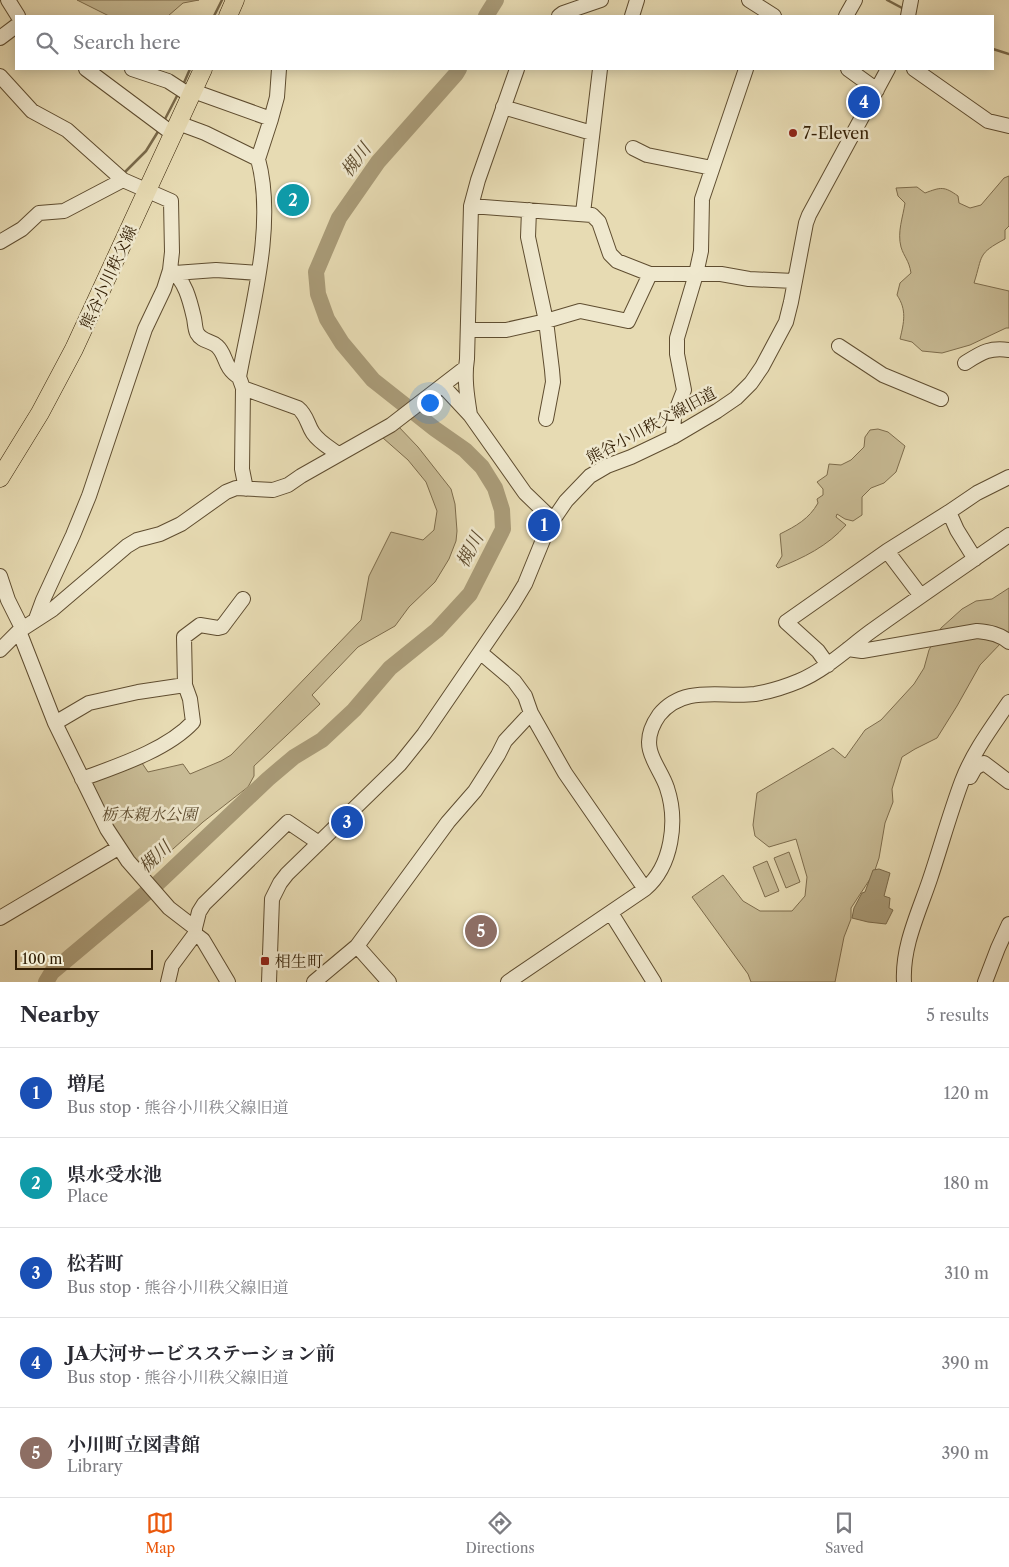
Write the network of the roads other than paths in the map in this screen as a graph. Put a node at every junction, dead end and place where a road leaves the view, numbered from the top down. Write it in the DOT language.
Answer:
graph roads {
  1 [pos="8,0"];
  2 [pos="601,0"];
  3 [pos="637,0"];
  4 [pos="748,0"];
  5 [pos="855,0"];
  6 [pos="911,0"];
  7 [pos="17,15"];
  8 [pos="561,15"];
  9 [pos="632,15"];
  10 [pos="770,15"];
  11 [pos="847,15"];
  12 [pos="908,15"];
  13 [pos="15,27"];
  14 [pos="0,38"];
  15 [pos="88,70"];
  16 [pos="135,70"];
  17 [pos="203,70"];
  18 [pos="279,70"];
  19 [pos="517,70"];
  20 [pos="600,70"];
  21 [pos="746,70"];
  22 [pos="849,70"];
  23 [pos="887,70"];
  24 [pos="915,70"];
  25 [pos="0,76"];
  26 [pos="877,90"];
  27 [pos="190,93"];
  28 [pos="503,107"];
  29 [pos="271,119"];
  30 [pos="1009,126"];
  31 [pos="176,128"];
  32 [pos="592,133"];
  33 [pos="633,148"];
  34 [pos="258,159"];
  35 [pos="712,168"];
  36 [pos="123,180"];
  37 [pos="147,191"];
  38 [pos="471,206"];
  39 [pos="529,210"];
  40 [pos="583,213"];
  41 [pos="0,242"];
  42 [pos="172,271"];
  43 [pos="258,273"];
  44 [pos="650,274"];
  45 [pos="696,274"];
  46 [pos="794,281"];
  47 [pos="546,321"];
  48 [pos="468,330"];
  49 [pos="839,346"];
  50 [pos="1009,350"];
  51 [pos="965,363"];
  52 [pos="465,368"];
  53 [pos="241,382"];
  54 [pos="443,386"];
  55 [pos="941,399"];
  56 [pos="470,415"];
  57 [pos="546,419"];
  58 [pos="673,437"];
  59 [pos="338,454"];
  60 [pos="242,469"];
  61 [pos="1009,477"];
  62 [pos="0,478"];
  63 [pos="246,489"];
  64 [pos="226,492"];
  65 [pos="949,512"];
  66 [pos="553,520"];
  67 [pos="1009,535"];
  68 [pos="887,551"];
  69 [pos="974,559"];
  70 [pos="0,576"];
  71 [pos="921,596"];
  72 [pos="243,599"];
  73 [pos="36,619"];
  74 [pos="21,630"];
  75 [pos="1009,642"];
  76 [pos="848,648"];
  77 [pos="0,650"];
  78 [pos="481,653"];
  79 [pos="828,665"];
  80 [pos="185,685"];
  81 [pos="1009,702"];
  82 [pos="531,713"];
  83 [pos="54,723"];
  84 [pos="82,779"];
  85 [pos="963,779"];
  86 [pos="1009,782"];
  87 [pos="319,843"];
  88 [pos="118,848"];
  89 [pos="645,889"];
  90 [pos="611,913"];
  91 [pos="0,918"];
  92 [pos="1009,924"];
  93 [pos="195,931"];
  94 [pos="357,946"];
  95 [pos="513,981"];
  96 [pos="168,982"];
  97 [pos="228,982"];
  98 [pos="269,982"];
  99 [pos="314,982"];
  100 [pos="389,982"];
  101 [pos="654,982"];
  102 [pos="904,982"];
  103 [pos="986,982"];
  1 -- 7 [label="street"];
  2 -- 8 [label="street"];
  3 -- 9 [label="street"];
  4 -- 10 [label="street"];
  5 -- 11 [label="street"];
  6 -- 12 [label="street"];
  13 -- 14 [label="street"];
  15 -- 31 [label="street"];
  16 -- 27 [label="street"];
  17 -- 27 [label="main road, 熊谷小川秩父線"];
  18 -- 29 [label="street"];
  19 -- 28 [label="street"];
  20 -- 32 [label="street"];
  21 -- 35 [label="street"];
  22 -- 26 [label="street"];
  23 -- 26 [label="street, 熊谷小川秩父線旧道"];
  24 -- 30 [label="street"];
  25 -- 36 [label="street"];
  26 -- 46 [label="street, 熊谷小川秩父線旧道"];
  27 -- 29 [label="street"];
  27 -- 31 [label="main road, 熊谷小川秩父線"];
  28 -- 32 [label="street"];
  28 -- 38 [label="street"];
  29 -- 34 [label="street"];
  31 -- 34 [label="street"];
  31 -- 37 [label="main road, 熊谷小川秩父線"];
  32 -- 40 [label="street"];
  33 -- 35 [label="street"];
  34 -- 43 [label="street"];
  35 -- 45 [label="street"];
  36 -- 37 [label="street"];
  36 -- 41 [label="street"];
  37 -- 42 [label="street"];
  37 -- 62 [label="main road, 熊谷小川秩父線"];
  38 -- 39 [label="street"];
  38 -- 48 [label="street"];
  39 -- 40 [label="street"];
  39 -- 47 [label="street"];
  40 -- 44 [label="street"];
  42 -- 43 [label="street"];
  42 -- 53 [label="street"];
  42 -- 73 [label="street"];
  43 -- 53 [label="street"];
  44 -- 45 [label="street"];
  44 -- 47 [label="street"];
  45 -- 46 [label="street"];
  45 -- 58 [label="street"];
  46 -- 58 [label="street, 熊谷小川秩父線旧道"];
  47 -- 48 [label="street"];
  47 -- 57 [label="street"];
  48 -- 52 [label="street"];
  49 -- 55 [label="street"];
  50 -- 51 [label="street"];
  52 -- 54 [label="street"];
  52 -- 56 [label="street"];
  53 -- 59 [label="street"];
  53 -- 60 [label="street"];
  54 -- 56 [label="street"];
  54 -- 59 [label="street"];
  56 -- 66 [label="street"];
  58 -- 66 [label="street, 熊谷小川秩父線旧道"];
  59 -- 63 [label="street"];
  60 -- 63 [label="street"];
  60 -- 64 [label="street"];
  61 -- 65 [label="street"];
  63 -- 64 [label="street"];
  64 -- 73 [label="street"];
  65 -- 68 [label="street"];
  65 -- 69 [label="street"];
  66 -- 78 [label="street, 熊谷小川秩父線旧道"];
  67 -- 69 [label="street"];
  68 -- 71 [label="street"];
  68 -- 79 [label="street"];
  69 -- 71 [label="street"];
  70 -- 74 [label="street"];
  71 -- 76 [label="street"];
  72 -- 80 [label="street"];
  73 -- 74 [label="street"];
  74 -- 77 [label="street"];
  74 -- 83 [label="street"];
  75 -- 76 [label="street"];
  76 -- 79 [label="street"];
  78 -- 82 [label="street"];
  78 -- 87 [label="street, 熊谷小川秩父線旧道"];
  79 -- 89 [label="street"];
  80 -- 83 [label="street"];
  80 -- 84 [label="street"];
  81 -- 85 [label="street"];
  82 -- 89 [label="street"];
  82 -- 94 [label="street"];
  83 -- 84 [label="street"];
  84 -- 88 [label="street"];
  85 -- 86 [label="street"];
  85 -- 102 [label="street"];
  87 -- 93 [label="street"];
  87 -- 98 [label="street, 熊谷小川秩父線旧道"];
  88 -- 91 [label="street"];
  88 -- 93 [label="street"];
  89 -- 90 [label="street"];
  90 -- 95 [label="street"];
  90 -- 101 [label="street"];
  92 -- 103 [label="street"];
  93 -- 96 [label="street"];
  93 -- 97 [label="street"];
  94 -- 99 [label="street"];
  94 -- 100 [label="street"];
}
